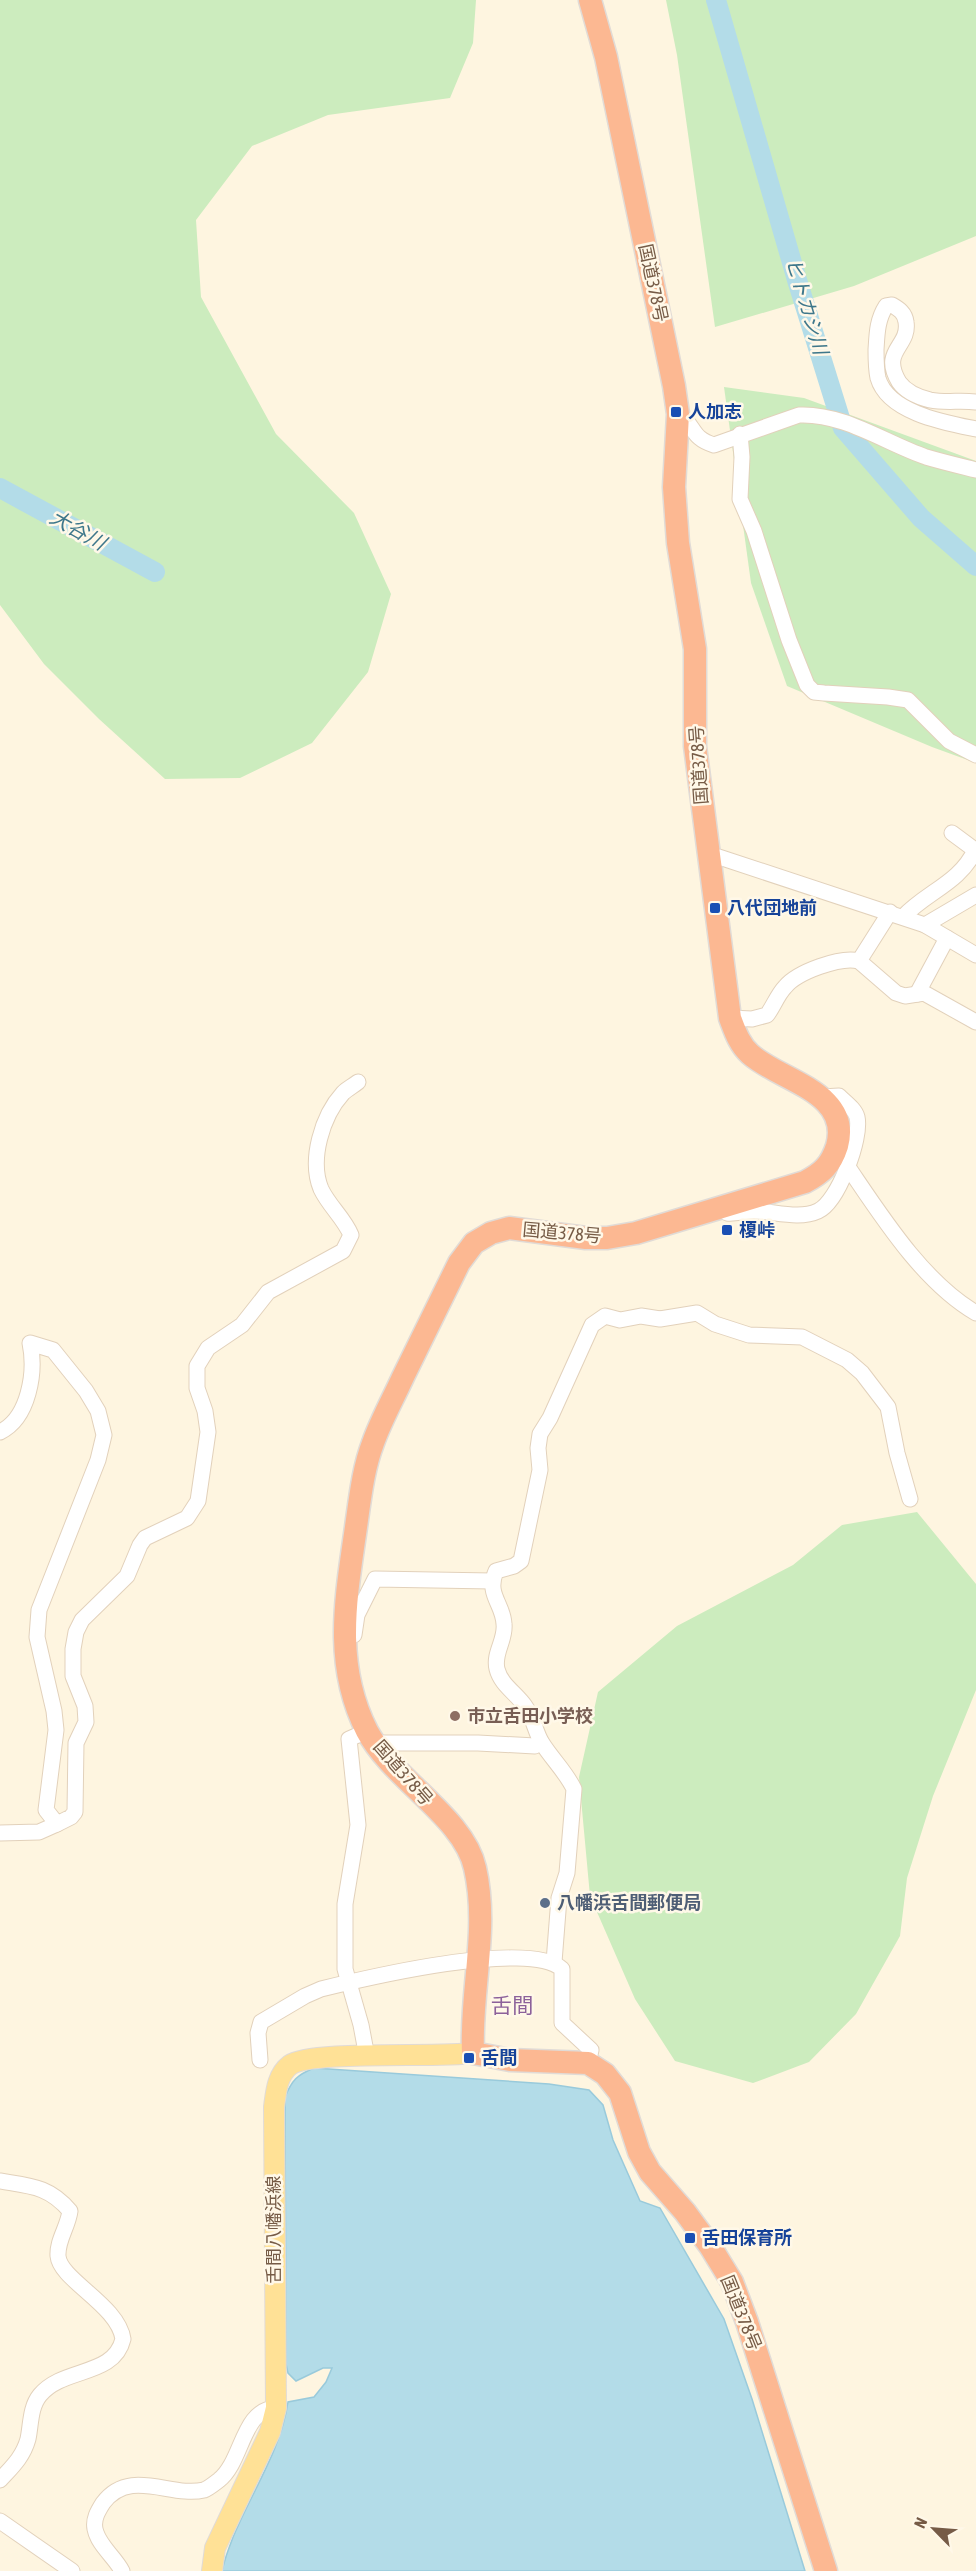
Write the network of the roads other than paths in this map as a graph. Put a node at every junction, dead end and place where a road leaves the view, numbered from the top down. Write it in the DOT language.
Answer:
graph roads {
  1 [pos="590,0"];
  2 [pos="976,402"];
  3 [pos="678,414"];
  4 [pos="976,429"];
  5 [pos="740,434"];
  6 [pos="976,470"];
  7 [pos="976,755"];
  8 [pos="952,833"];
  9 [pos="708,857"];
  10 [pos="976,895"];
  11 [pos="897,915"];
  12 [pos="925,925"];
  13 [pos="946,938"];
  14 [pos="976,955"];
  15 [pos="859,961"];
  16 [pos="917,994"];
  17 [pos="730,1018"];
  18 [pos="976,1022"];
  19 [pos="357,1082"];
  20 [pos="822,1097"];
  21 [pos="848,1167"];
  22 [pos="722,1206"];
  23 [pos="976,1313"];
  24 [pos="0,1432"];
  25 [pos="910,1499"];
  26 [pos="492,1581"];
  27 [pos="347,1667"];
  28 [pos="371,1737"];
  29 [pos="542,1742"];
  30 [pos="57,1824"];
  31 [pos="0,1833"];
  32 [pos="479,1959"];
  33 [pos="554,1962"];
  34 [pos="348,1983"];
  35 [pos="473,2053"];
  36 [pos="367,2057"];
  37 [pos="260,2060"];
  38 [pos="588,2063"];
  39 [pos="0,2181"];
  40 [pos="276,2408"];
  41 [pos="0,2480"];
  42 [pos="0,2521"];
  43 [pos="72,2571"];
  44 [pos="122,2571"];
  45 [pos="212,2571"];
  46 [pos="826,2571"];
  1 -- 3 [label="highway, 国道378号"];
  2 -- 4 [label="street"];
  3 -- 5 [label="street"];
  3 -- 9 [label="highway, 国道378号"];
  5 -- 6 [label="street"];
  5 -- 7 [label="street"];
  8 -- 11 [label="street"];
  9 -- 11 [label="street"];
  9 -- 17 [label="highway, 国道378号"];
  10 -- 12 [label="street"];
  11 -- 12 [label="street"];
  11 -- 15 [label="street"];
  12 -- 13 [label="street"];
  13 -- 14 [label="street"];
  13 -- 16 [label="street"];
  15 -- 16 [label="street"];
  15 -- 17 [label="street"];
  16 -- 18 [label="street"];
  17 -- 20 [label="highway, 国道378号"];
  19 -- 30 [label="street"];
  20 -- 21 [label="street"];
  20 -- 22 [label="highway, 国道378号"];
  21 -- 22 [label="street"];
  21 -- 23 [label="street"];
  22 -- 27 [label="highway, 国道378号"];
  24 -- 30 [label="street"];
  25 -- 26 [label="street"];
  26 -- 27 [label="street"];
  26 -- 29 [label="street"];
  27 -- 28 [label="highway, 国道378号"];
  28 -- 29 [label="street"];
  28 -- 32 [label="highway, 国道378号"];
  28 -- 34 [label="street"];
  29 -- 33 [label="street"];
  30 -- 31 [label="street"];
  32 -- 33 [label="street"];
  32 -- 34 [label="street"];
  32 -- 35 [label="highway, 国道378号"];
  33 -- 38 [label="street"];
  34 -- 36 [label="street"];
  34 -- 37 [label="street"];
  35 -- 36 [label="main road, 舌間八幡浜線"];
  35 -- 38 [label="highway"];
  36 -- 40 [label="main road, 舌間八幡浜線"];
  38 -- 46 [label="highway, 国道378号"];
  39 -- 41 [label="street"];
  40 -- 44 [label="street"];
  40 -- 45 [label="main road, 舌間八幡浜線"];
  42 -- 43 [label="street"];
}
